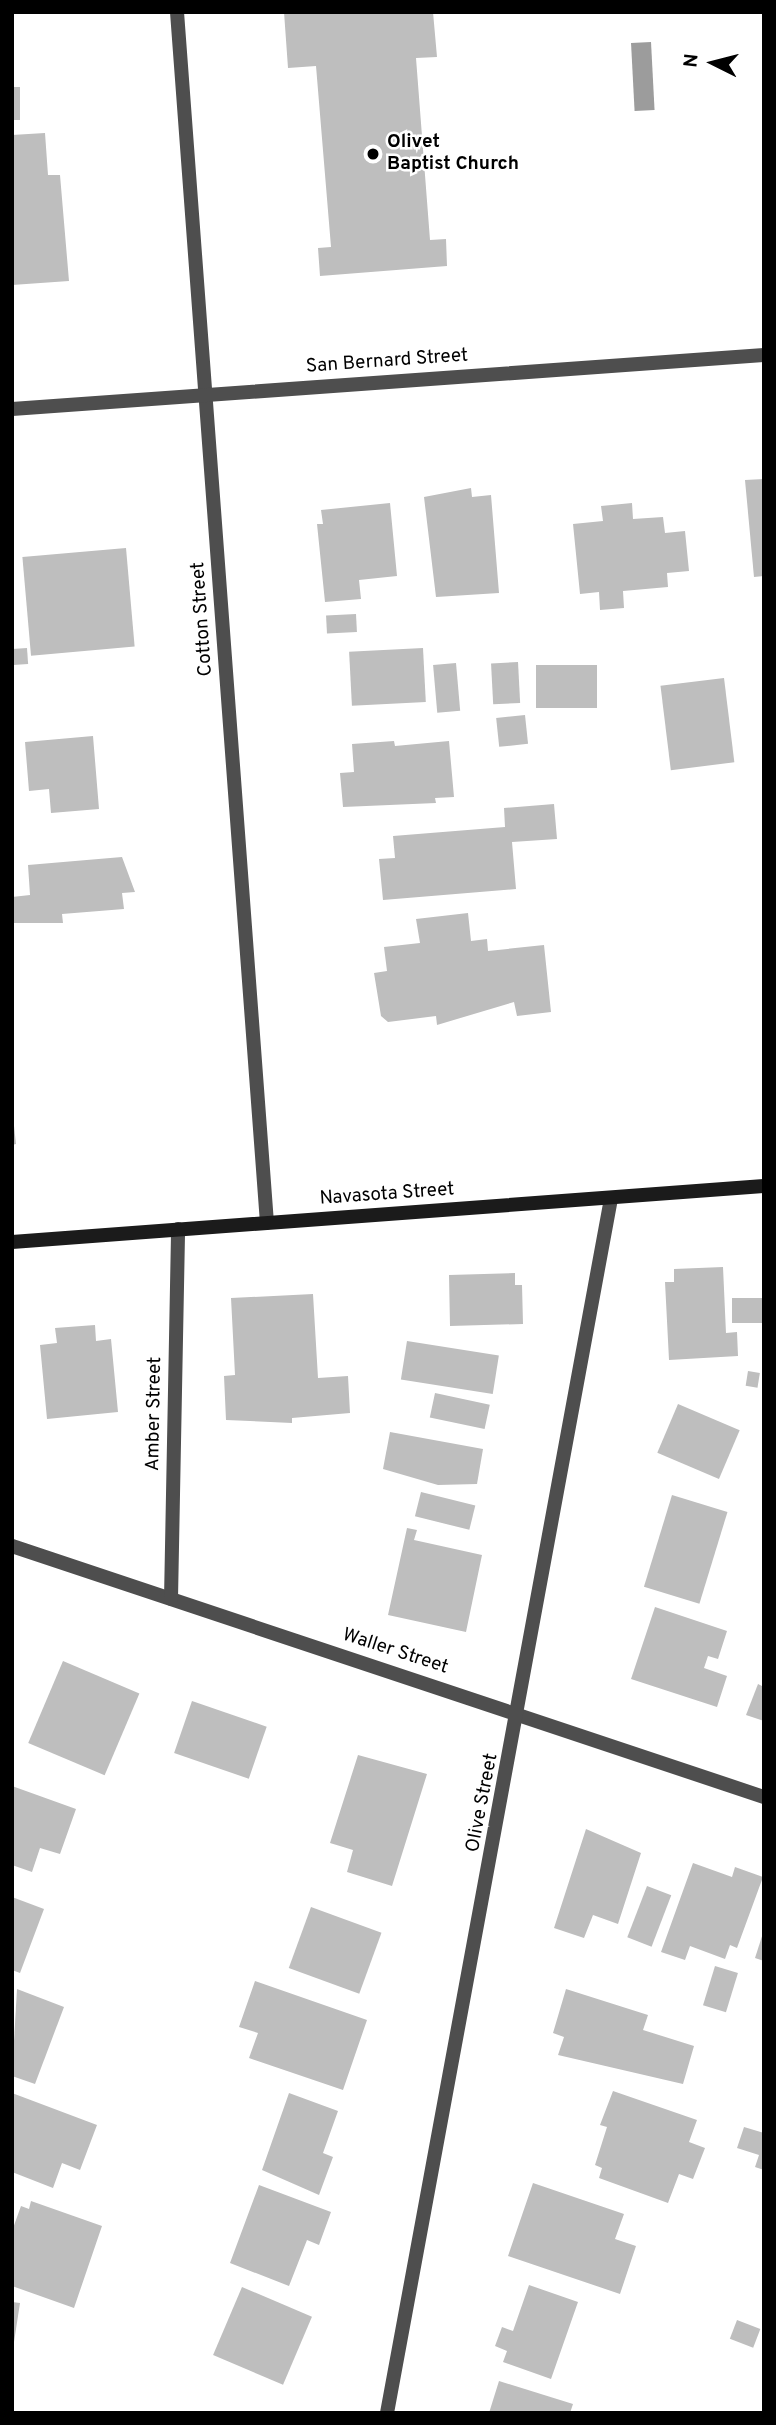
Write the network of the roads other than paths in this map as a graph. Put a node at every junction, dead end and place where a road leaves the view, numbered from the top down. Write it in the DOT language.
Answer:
graph roads {
  1 [pos="177,12"];
  2 [pos="764,355"];
  3 [pos="205,394"];
  4 [pos="12,409"];
  5 [pos="764,1186"];
  6 [pos="611,1199"];
  7 [pos="267,1223"];
  8 [pos="177,1230"];
  9 [pos="12,1242"];
  10 [pos="12,1546"];
  11 [pos="171,1599"];
  12 [pos="519,1715"];
  13 [pos="764,1797"];
  14 [pos="387,2413"];
  1 -- 3 [label="street, Cotton Street"];
  2 -- 3 [label="street, San Bernard Street"];
  3 -- 4 [label="street, San Bernard Street"];
  3 -- 7 [label="street, Cotton Street"];
  5 -- 6 [label="street, Navasota Street"];
  6 -- 7 [label="street, Navasota Street"];
  6 -- 12 [label="street, Olive Street"];
  7 -- 8 [label="street, Navasota Street"];
  8 -- 9 [label="street, Navasota Street"];
  8 -- 11 [label="street, Amber Street"];
  10 -- 11 [label="street, Waller Street"];
  11 -- 12 [label="street, Waller Street"];
  12 -- 13 [label="street, Waller Street"];
  12 -- 14 [label="street, Olive Street"];
}
